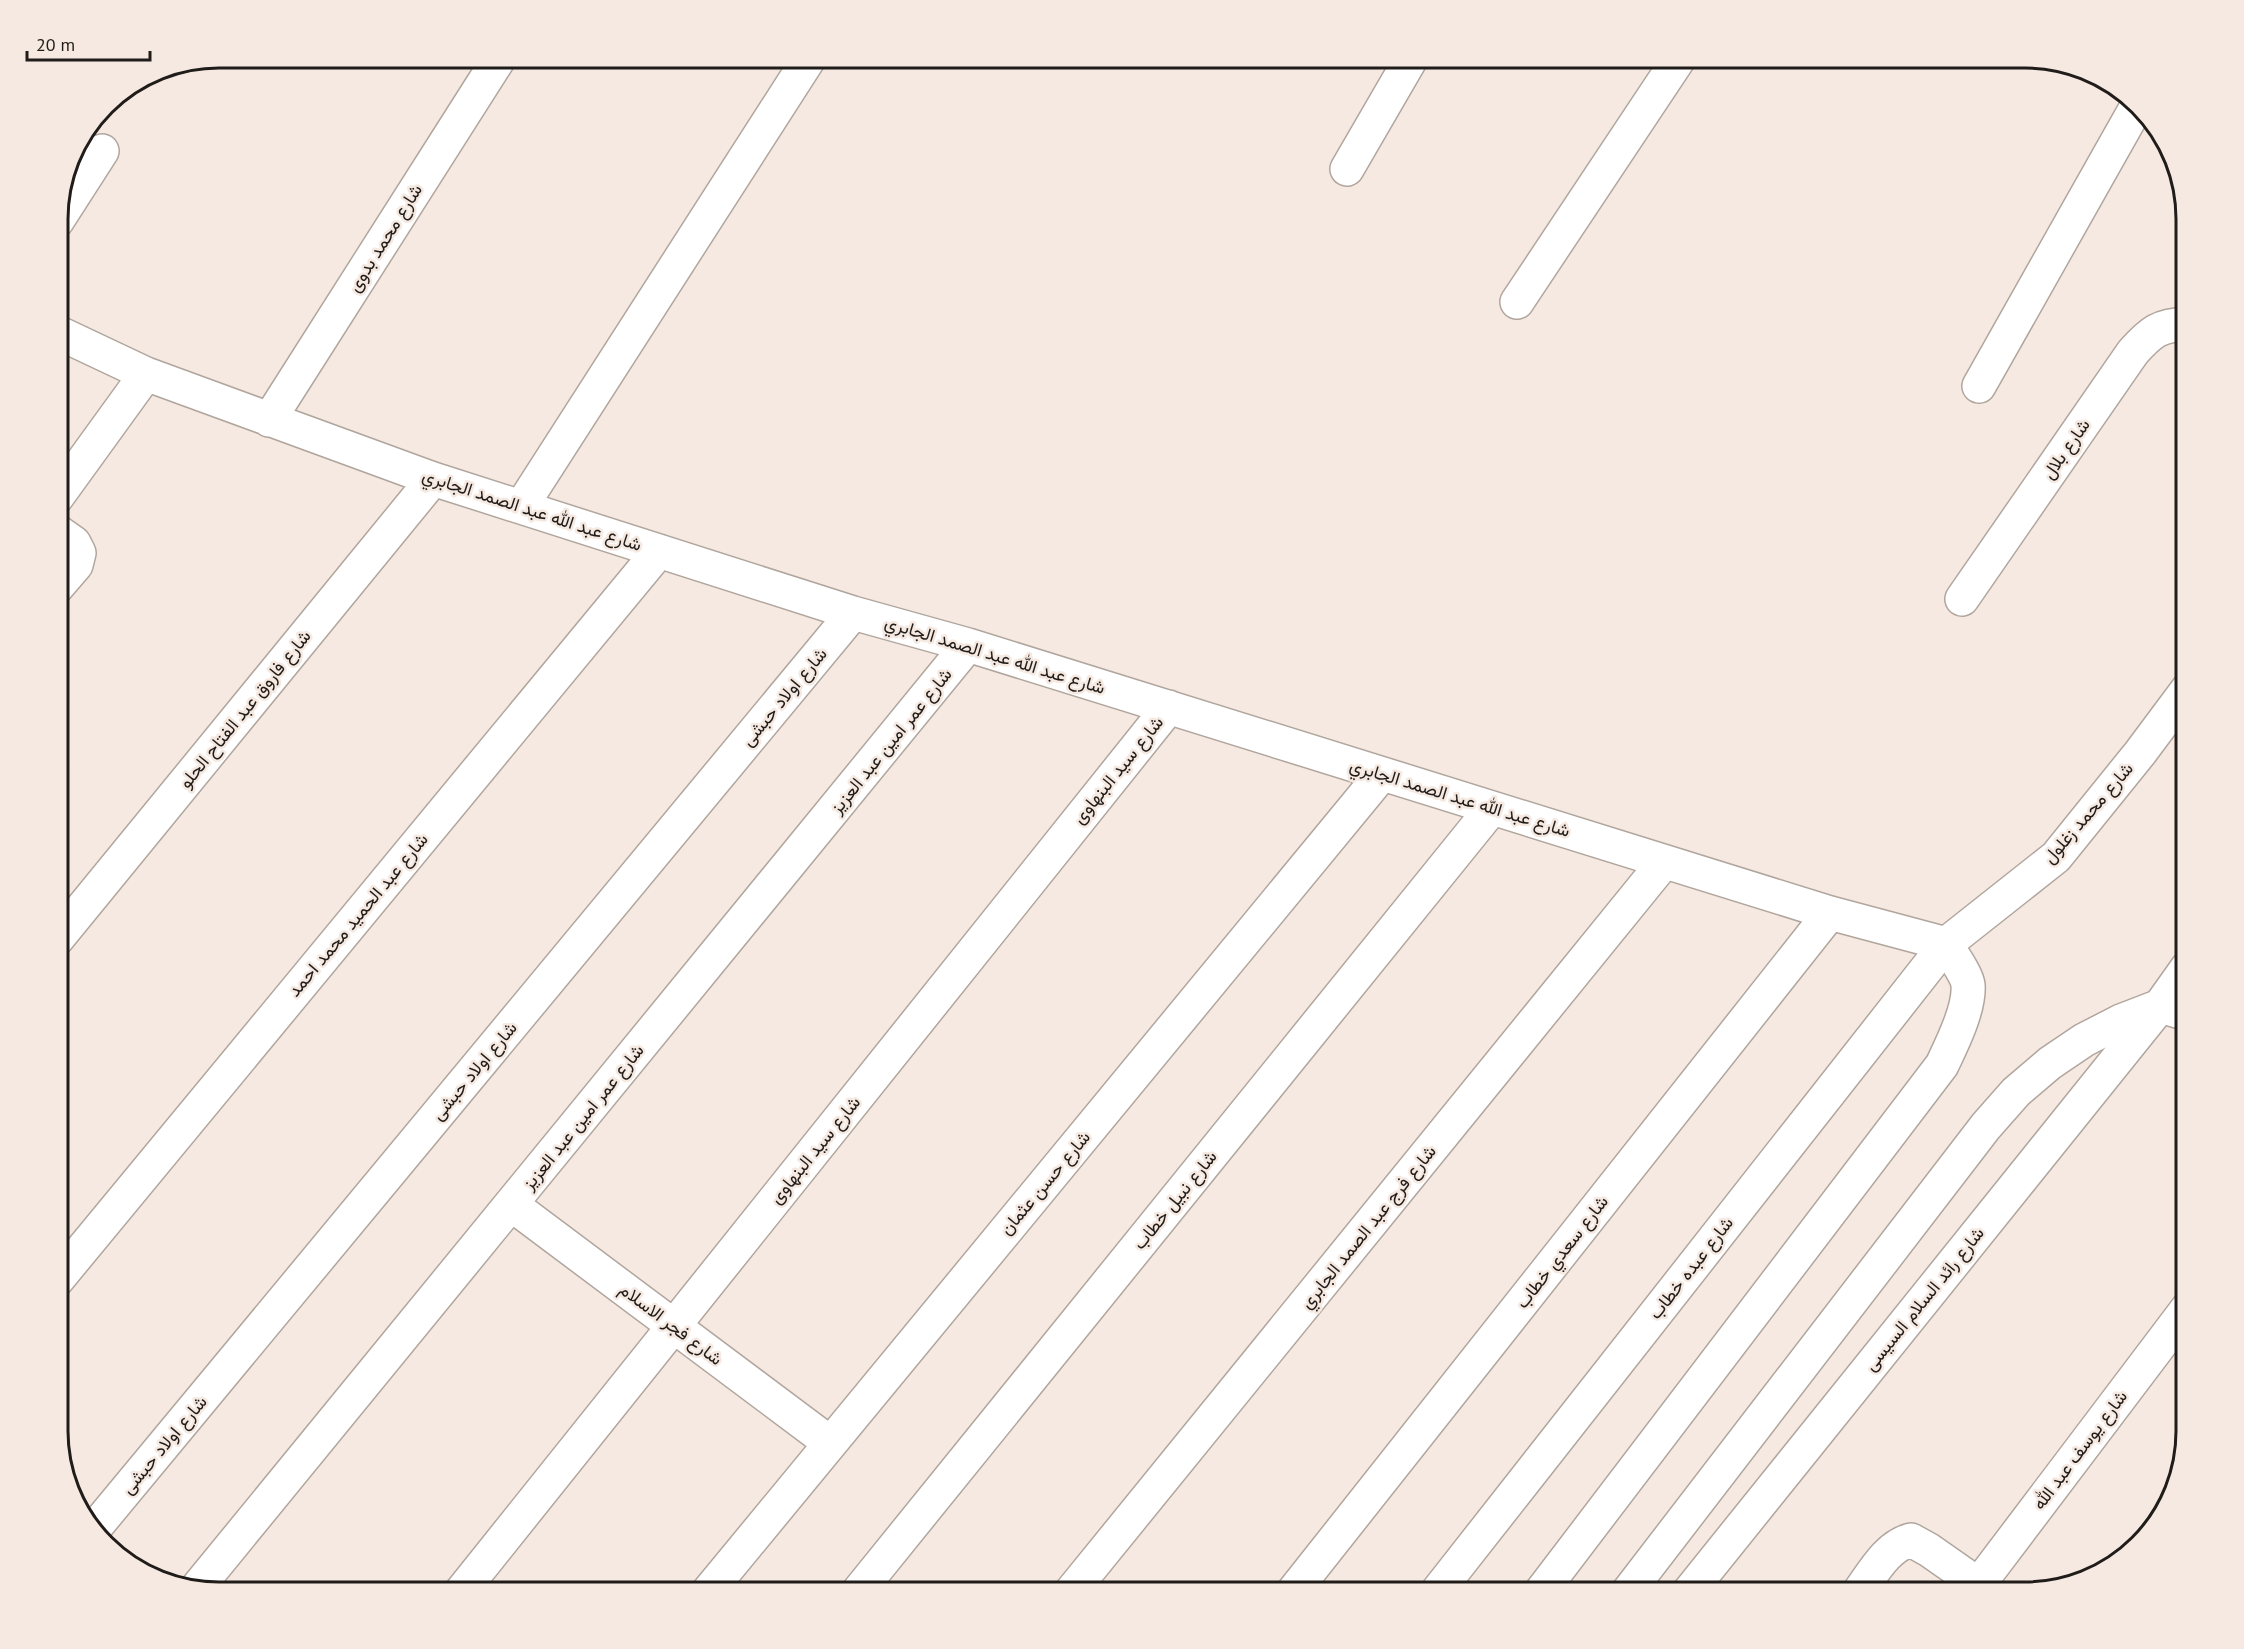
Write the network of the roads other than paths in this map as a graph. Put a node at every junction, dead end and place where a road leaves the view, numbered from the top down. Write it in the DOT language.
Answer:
graph roads {
  1 [pos="493,68"];
  2 [pos="803,68"];
  3 [pos="1407,68"];
  4 [pos="1673,68"];
  5 [pos="2133,113"];
  6 [pos="102,151"];
  7 [pos="1347,169"];
  8 [pos="69,203"];
  9 [pos="1517,302"];
  10 [pos="2176,325"];
  11 [pos="68,337"];
  12 [pos="146,374"];
  13 [pos="1979,386"];
  14 [pos="269,420"];
  15 [pos="433,479"];
  16 [pos="68,482"];
  17 [pos="520,507"];
  18 [pos="68,539"];
  19 [pos="659,551"];
  20 [pos="68,574"];
  21 [pos="1962,599"];
  22 [pos="853,613"];
  23 [pos="969,645"];
  24 [pos="2176,705"];
  25 [pos="1169,708"];
  26 [pos="1382,774"];
  27 [pos="1492,808"];
  28 [pos="1664,862"];
  29 [pos="1830,913"];
  30 [pos="68,926"];
  31 [pos="1946,944"];
  32 [pos="2173,1010"];
  33 [pos="512,1205"];
  34 [pos="68,1267"];
  35 [pos="2176,1324"];
  36 [pos="674,1326"];
  37 [pos="830,1443"];
  38 [pos="99,1523"];
  39 [pos="203,1580"];
  40 [pos="469,1582"];
  41 [pos="716,1582"];
  42 [pos="866,1582"];
  43 [pos="1079,1582"];
  44 [pos="1301,1582"];
  45 [pos="1445,1582"];
  46 [pos="1549,1582"];
  47 [pos="1636,1582"];
  48 [pos="1697,1582"];
  49 [pos="1866,1582"];
  50 [pos="1969,1582"];
  51 [pos="1981,1582"];
  1 -- 14 [label="street, شارع محمد بدوى"];
  2 -- 17 [label="street"];
  3 -- 7 [label="street"];
  4 -- 9 [label="street"];
  5 -- 13 [label="street"];
  6 -- 8 [label="street"];
  10 -- 21 [label="street, شارع بلال"];
  11 -- 12 [label="street, شارع عبد الله عبد الصمد الجابري"];
  12 -- 14 [label="street, شارع عبد الله عبد الصمد الجابري"];
  12 -- 16 [label="street"];
  14 -- 15 [label="street, شارع عبد الله عبد الصمد الجابري"];
  15 -- 17 [label="street, شارع عبد الله عبد الصمد الجابري"];
  15 -- 30 [label="street, شارع فاروق عبد الفتاح الحلو"];
  17 -- 19 [label="street, شارع عبد الله عبد الصمد الجابري"];
  18 -- 20 [label="street"];
  19 -- 22 [label="street, شارع عبد الله عبد الصمد الجابري"];
  19 -- 34 [label="street, شارع عبد الحميد محمد احمد"];
  22 -- 23 [label="street, شارع عبد الله عبد الصمد الجابري"];
  22 -- 38 [label="street, شارع اولاد حبشى"];
  23 -- 25 [label="street, شارع عبد الله عبد الصمد الجابري"];
  23 -- 33 [label="street, شارع عمر امين عبد العزيز"];
  24 -- 31 [label="street, شارع محمد زغلول"];
  25 -- 26 [label="street, شارع عبد الله عبد الصمد الجابري"];
  25 -- 36 [label="street, شارع سيد البنهاوى"];
  26 -- 27 [label="street, شارع عبد الله عبد الصمد الجابري"];
  26 -- 37 [label="street, شارع حسن عثمان"];
  27 -- 28 [label="street, شارع عبد الله عبد الصمد الجابري"];
  27 -- 42 [label="street, شارع نبيل خطاب"];
  28 -- 29 [label="street, شارع عبد الله عبد الصمد الجابري"];
  28 -- 43 [label="street, شارع فرج عبد الصمد الجابري"];
  29 -- 31 [label="street, شارع عبد الله عبد الصمد الجابري"];
  29 -- 44 [label="street, شارع سعدي خطاب"];
  31 -- 45 [label="street, شارع عبده خطاب"];
  31 -- 46 [label="street"];
  32 -- 47 [label="street"];
  32 -- 48 [label="street, شارع رائد السلام السيسى"];
  33 -- 36 [label="street, شارع فجر الاسلام"];
  33 -- 39 [label="street, شارع عمر امين عبد العزيز"];
  35 -- 51 [label="street, شارع يوسف عبد الله"];
  36 -- 37 [label="street, شارع فجر الاسلام"];
  36 -- 40 [label="street, شارع سيد البنهاوى"];
  37 -- 41 [label="street, شارع حسن عثمان"];
  49 -- 50 [label="street"];
}
